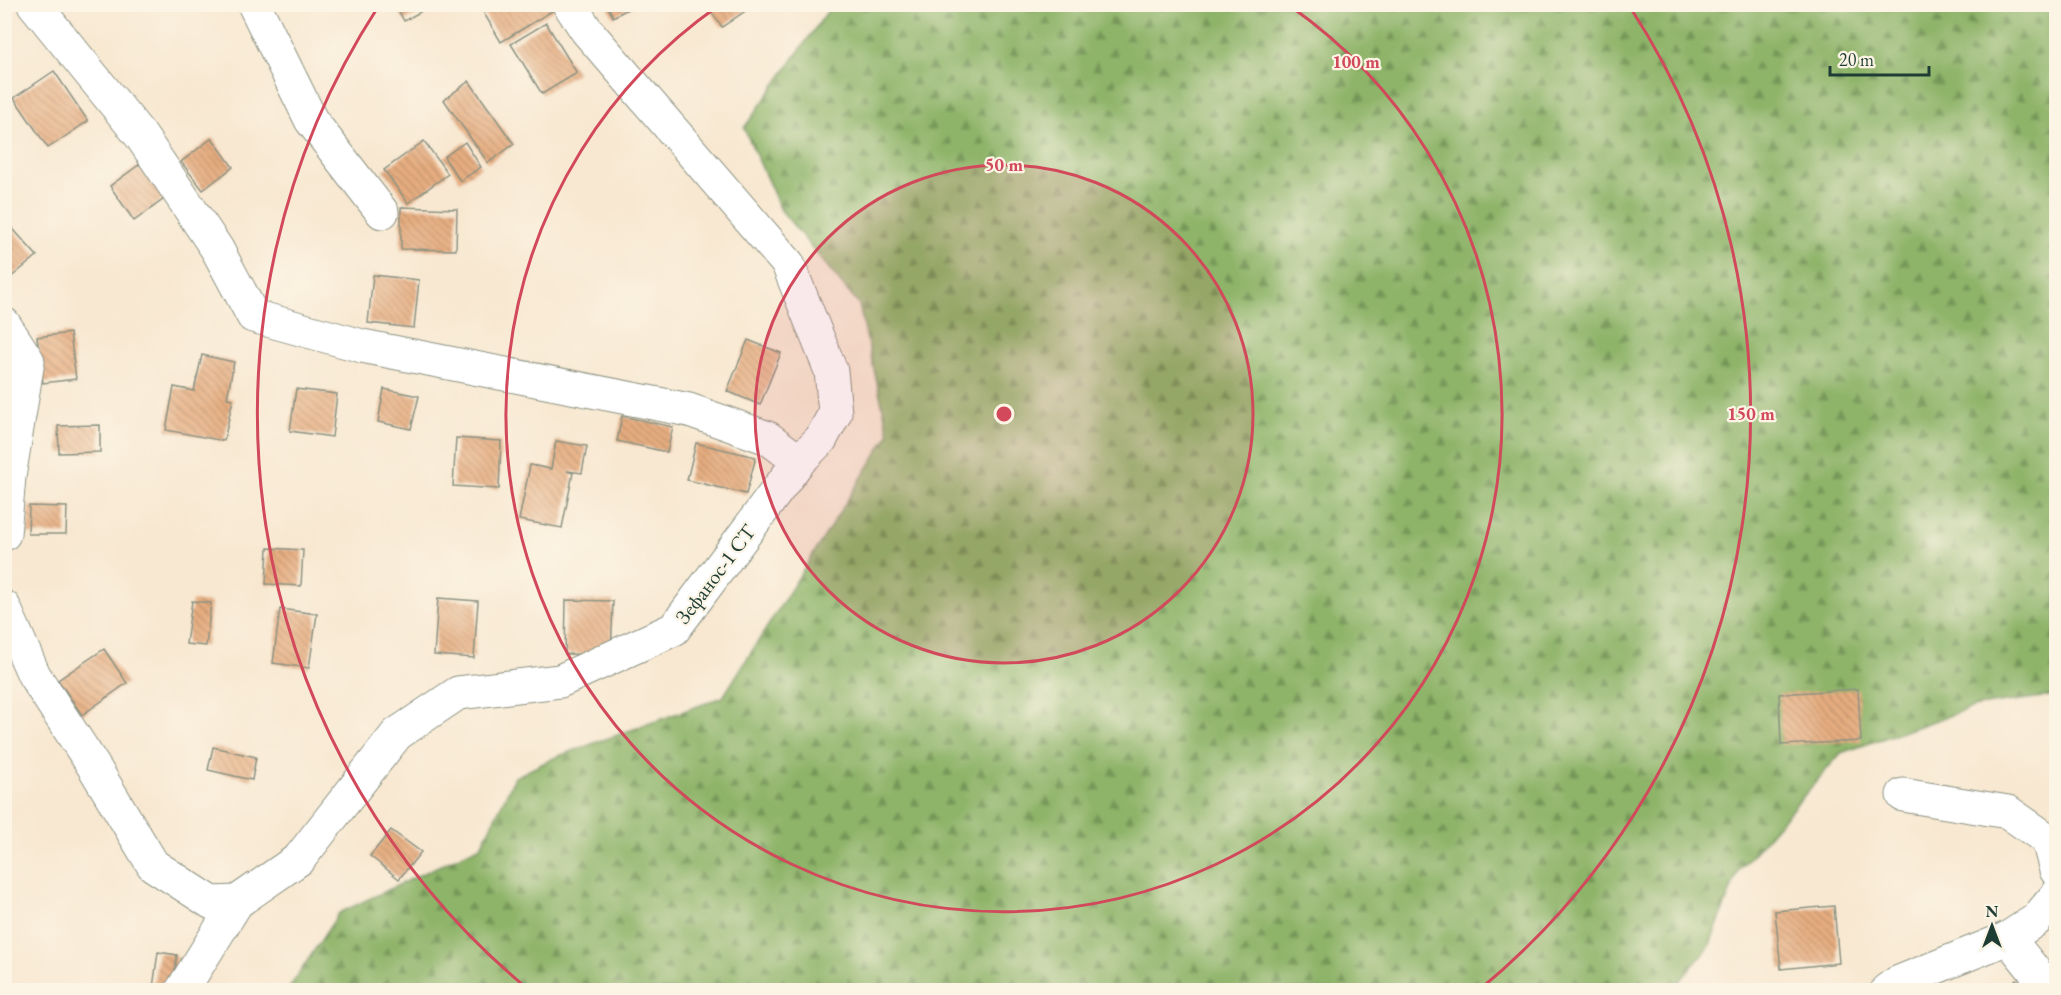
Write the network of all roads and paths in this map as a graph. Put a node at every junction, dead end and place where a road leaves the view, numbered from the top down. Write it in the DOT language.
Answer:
graph roads {
  1 [pos="34,4"];
  2 [pos="254,4"];
  3 [pos="569,4"];
  4 [pos="382,212"];
  5 [pos="4,324"];
  6 [pos="799,461"];
  7 [pos="4,534"];
  8 [pos="4,607"];
  9 [pos="1903,795"];
  10 [pos="2056,870"];
  11 [pos="2056,896"];
  12 [pos="237,902"];
  13 [pos="2008,938"];
  14 [pos="182,990"];
  15 [pos="1887,990"];
  16 [pos="2050,990"];
  1 -- 6 [label="street"];
  2 -- 4 [label="street"];
  3 -- 6 [label="street, Зефанос-1 СТ"];
  5 -- 7 [label="street"];
  6 -- 12 [label="street, Зефанос-1 СТ"];
  8 -- 12 [label="street"];
  9 -- 10 [label="street"];
  11 -- 13 [label="street"];
  12 -- 14 [label="street, Зефанос-1 СТ"];
  13 -- 15 [label="street"];
  13 -- 16 [label="street"];
}
